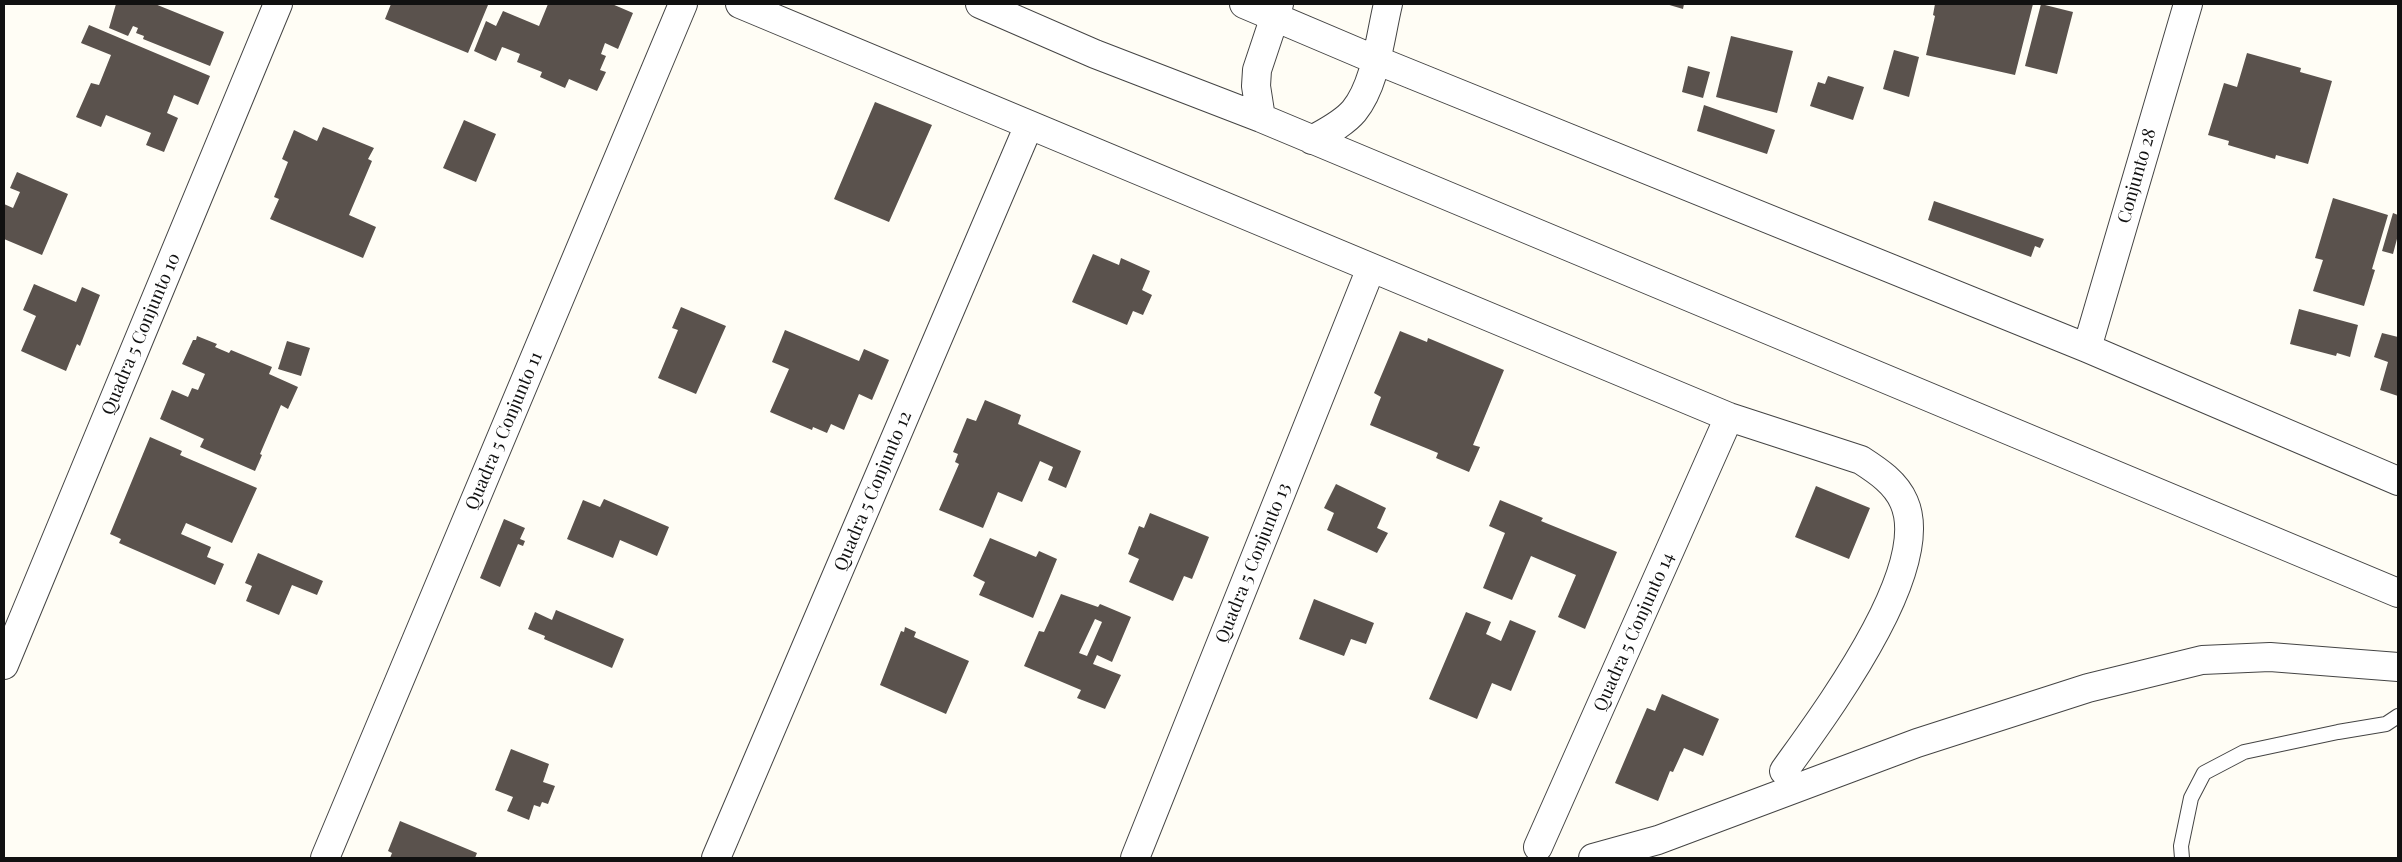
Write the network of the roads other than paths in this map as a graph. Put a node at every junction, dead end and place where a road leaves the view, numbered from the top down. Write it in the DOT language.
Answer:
graph roads {
  1 [pos="278,4"];
  2 [pos="683,4"];
  3 [pos="740,4"];
  4 [pos="980,4"];
  5 [pos="1244,4"];
  6 [pos="1388,4"];
  7 [pos="2188,4"];
  8 [pos="1277,11"];
  9 [pos="1376,60"];
  10 [pos="1261,118"];
  11 [pos="1029,125"];
  12 [pos="1312,140"];
  13 [pos="1371,268"];
  14 [pos="2087,348"];
  15 [pos="1729,417"];
  16 [pos="2398,481"];
  17 [pos="2398,593"];
  18 [pos="4,665"];
  19 [pos="2398,666"];
  20 [pos="2398,716"];
  21 [pos="1784,771"];
  22 [pos="1538,847"];
  23 [pos="325,858"];
  24 [pos="716,858"];
  25 [pos="1135,858"];
  26 [pos="1592,858"];
  27 [pos="2182,858"];
  1 -- 18 [label="street, Quadra 5 Conjunto 10"];
  2 -- 23 [label="street, Quadra 5 Conjunto 11"];
  3 -- 11 [label="street"];
  4 -- 10 [label="street"];
  5 -- 8 [label="street"];
  6 -- 9 [label="street"];
  7 -- 14 [label="street, Conjunto 28"];
  8 -- 9 [label="street"];
  8 -- 10 [label="street"];
  9 -- 12 [label="street"];
  9 -- 14 [label="street"];
  10 -- 12 [label="street"];
  11 -- 13 [label="street"];
  11 -- 24 [label="street, Quadra 5 Conjunto 12"];
  12 -- 17 [label="street"];
  13 -- 15 [label="street"];
  13 -- 25 [label="street, Quadra 5 Conjunto 13"];
  14 -- 16 [label="street"];
  15 -- 21 [label="street"];
  15 -- 22 [label="street, Quadra 5 Conjunto 14"];
  19 -- 26 [label="street"];
  20 -- 27 [label="lane"];
}
